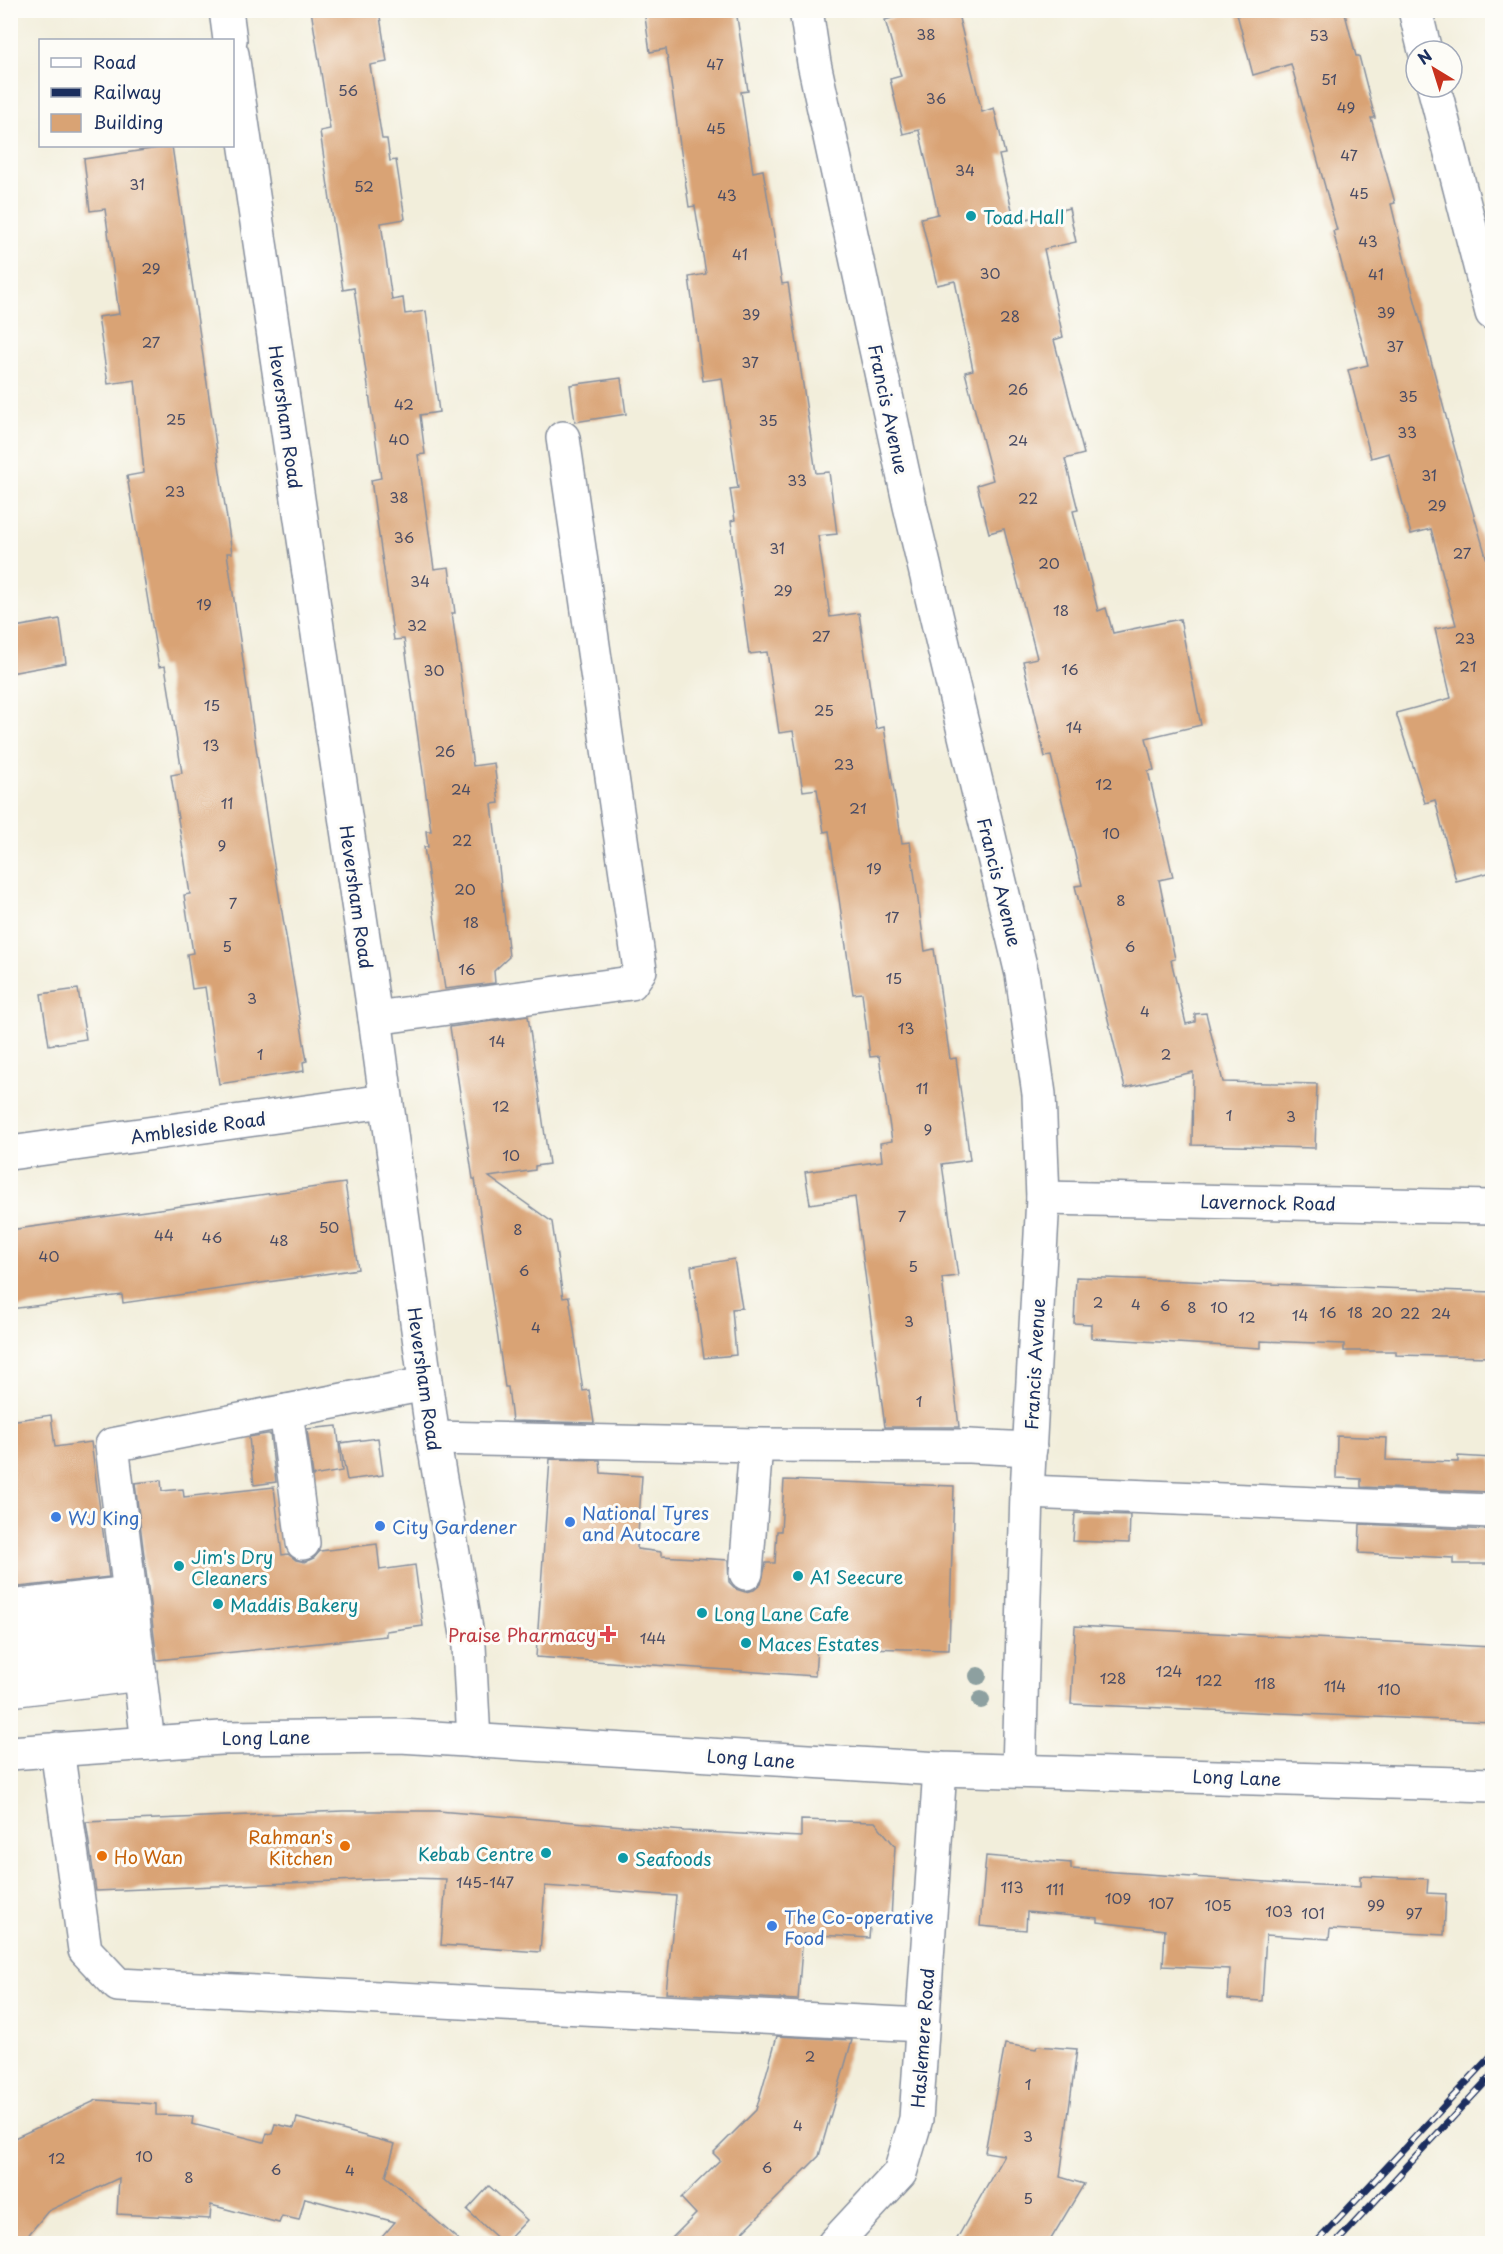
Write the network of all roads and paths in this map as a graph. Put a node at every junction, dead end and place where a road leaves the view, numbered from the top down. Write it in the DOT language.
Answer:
graph roads {
  1 [pos="226,10"];
  2 [pos="806,10"];
  3 [pos="1415,10"];
  4 [pos="231,39"];
  5 [pos="1422,39"];
  6 [pos="234,67"];
  7 [pos="1437,99"];
  8 [pos="1492,312"];
  9 [pos="563,438"];
  10 [pos="375,1018"];
  11 [pos="385,1101"];
  12 [pos="10,1154"];
  13 [pos="1043,1198"];
  14 [pos="1492,1206"];
  15 [pos="425,1384"];
  16 [pos="286,1411"];
  17 [pos="433,1438"];
  18 [pos="756,1445"];
  19 [pos="1030,1449"];
  20 [pos="1028,1492"];
  21 [pos="1492,1511"];
  22 [pos="303,1543"];
  23 [pos="746,1573"];
  24 [pos="10,1607"];
  25 [pos="10,1633"];
  26 [pos="135,1633"];
  27 [pos="10,1661"];
  28 [pos="10,1690"];
  29 [pos="474,1741"];
  30 [pos="148,1743"];
  31 [pos="57,1749"];
  32 [pos="10,1753"];
  33 [pos="940,1769"];
  34 [pos="1019,1770"];
  35 [pos="1492,1785"];
  36 [pos="922,2025"];
  37 [pos="834,2244"];
  1 -- 4 [label="street"];
  2 -- 13 [label="street, Francis Avenue"];
  3 -- 5 [label="street"];
  6 -- 10 [label="street, Heversham Road"];
  7 -- 8 [label="street"];
  9 -- 10 [label="street"];
  10 -- 11 [label="street, Heversham Road"];
  11 -- 12 [label="street, Ambleside Road"];
  11 -- 15 [label="street, Heversham Road"];
  13 -- 14 [label="street, Lavernock Road"];
  13 -- 19 [label="street, Francis Avenue"];
  15 -- 16 [label="street"];
  15 -- 17 [label="street, Heversham Road"];
  16 -- 22 [label="street"];
  16 -- 26 [label="street"];
  17 -- 18 [label="street"];
  17 -- 29 [label="street, Heversham Road"];
  18 -- 19 [label="street"];
  18 -- 23 [label="street"];
  19 -- 20 [label="street, Francis Avenue"];
  20 -- 21 [label="street"];
  20 -- 34 [label="street, Francis Avenue"];
  24 -- 26 [label="street"];
  25 -- 26 [label="street"];
  26 -- 27 [label="street"];
  26 -- 28 [label="street"];
  26 -- 30 [label="street"];
  29 -- 30 [label="street, Long Lane"];
  29 -- 33 [label="street, Long Lane"];
  30 -- 31 [label="street, Long Lane"];
  31 -- 32 [label="street, Long Lane"];
  31 -- 36 [label="street"];
  33 -- 34 [label="street, Long Lane"];
  33 -- 36 [label="street, Haslemere Road"];
  34 -- 35 [label="street, Long Lane"];
  36 -- 37 [label="street, Haslemere Road"];
}
